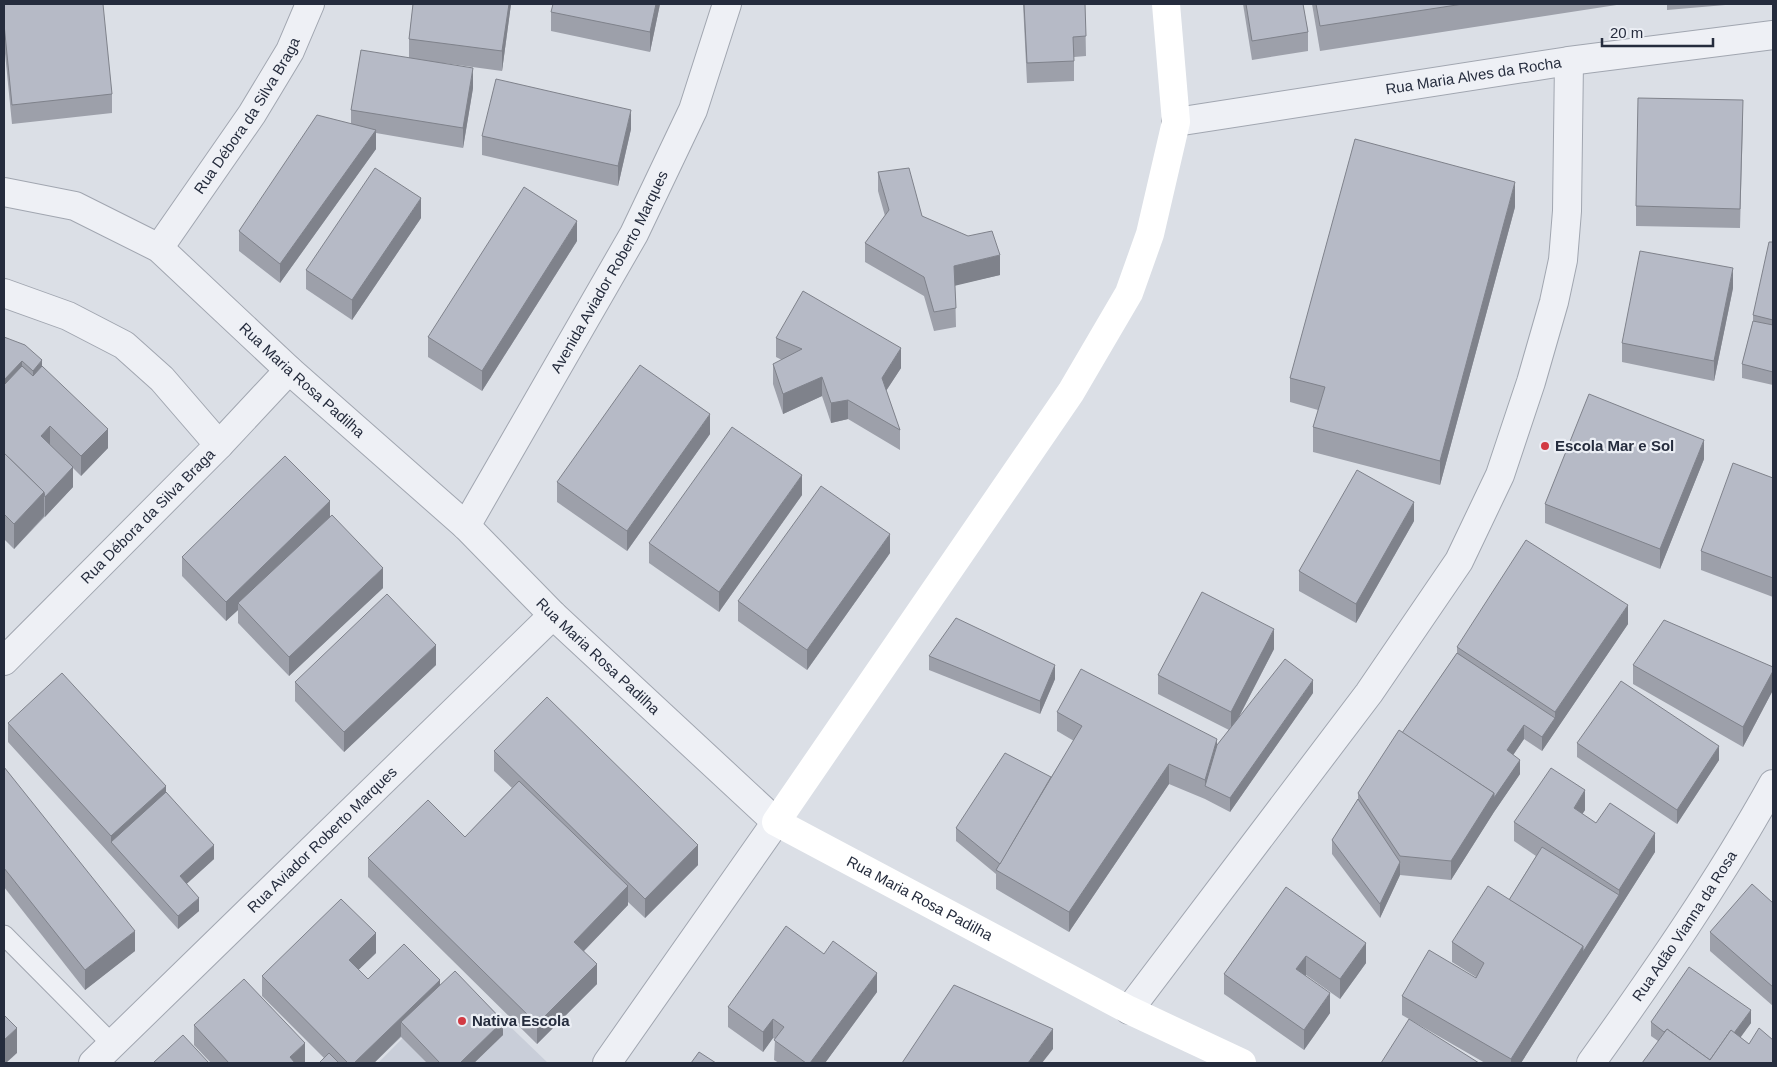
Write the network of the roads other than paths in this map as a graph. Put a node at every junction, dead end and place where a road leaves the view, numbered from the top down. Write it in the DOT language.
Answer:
graph roads {
  1 [pos="310,4"];
  2 [pos="727,4"];
  3 [pos="1166,4"];
  4 [pos="1773,35"];
  5 [pos="1569,61"];
  6 [pos="1176,122"];
  7 [pos="4,192"];
  8 [pos="159,248"];
  9 [pos="4,293"];
  10 [pos="289,370"];
  11 [pos="219,445"];
  12 [pos="466,526"];
  13 [pos="553,616"];
  14 [pos="4,661"];
  15 [pos="1773,784"];
  16 [pos="776,822"];
  17 [pos="4,935"];
  18 [pos="1129,1010"];
  19 [pos="112,1044"];
  20 [pos="92,1063"];
  21 [pos="607,1063"];
  22 [pos="1242,1063"];
  23 [pos="1591,1063"];
  1 -- 8 [label="street, Rua Débora da Silva Braga"];
  2 -- 12 [label="street, Avenida Aviador Roberto Marques"];
  3 -- 6 [label="main road"];
  4 -- 5 [label="street, Rua Maria Alves da Rocha"];
  5 -- 6 [label="street, Rua Maria Alves da Rocha"];
  5 -- 18 [label="street"];
  6 -- 16 [label="main road"];
  7 -- 8 [label="street, Rua Maria Rosa Padilha"];
  8 -- 10 [label="street, Rua Maria Rosa Padilha"];
  9 -- 11 [label="street"];
  10 -- 11 [label="street, Rua Débora da Silva Braga"];
  10 -- 12 [label="street, Rua Maria Rosa Padilha"];
  11 -- 14 [label="street, Rua Débora da Silva Braga"];
  12 -- 13 [label="street, Rua Maria Rosa Padilha"];
  13 -- 16 [label="street, Rua Maria Rosa Padilha"];
  13 -- 19 [label="street, Rua Aviador Roberto Marques"];
  15 -- 23 [label="street, Rua Adão Vianna da Rosa"];
  16 -- 18 [label="main road, Rua Maria Rosa Padilha"];
  16 -- 21 [label="street"];
  17 -- 19 [label="lane"];
  18 -- 22 [label="main road, Rua Maria Rosa Padilha"];
  19 -- 20 [label="street, Rua Aviador Roberto Marques"];
}
